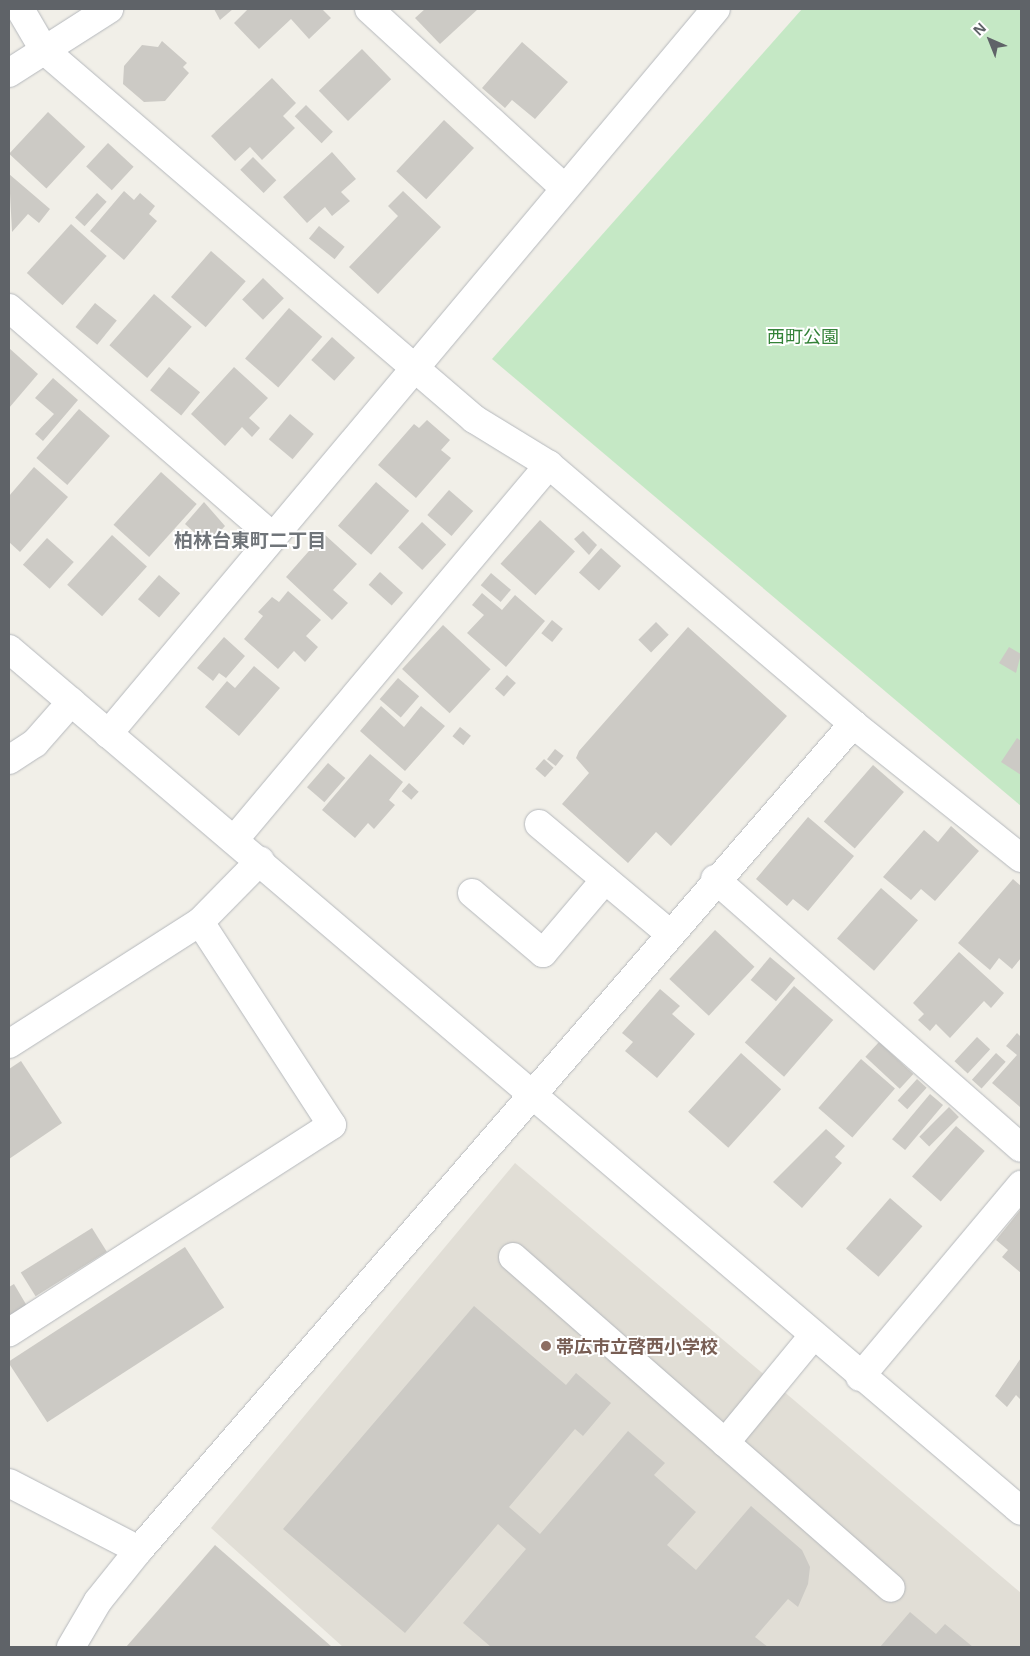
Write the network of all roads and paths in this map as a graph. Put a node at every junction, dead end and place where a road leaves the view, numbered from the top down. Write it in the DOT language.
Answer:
graph roads {
  1 [pos="20,9"];
  2 [pos="109,9"];
  3 [pos="369,9"];
  4 [pos="716,9"];
  5 [pos="44,50"];
  6 [pos="9,73"];
  7 [pos="563,187"];
  8 [pos="9,308"];
  9 [pos="415,368"];
  10 [pos="549,465"];
  11 [pos="273,536"];
  12 [pos="9,649"];
  13 [pos="71,702"];
  14 [pos="853,724"];
  15 [pos="108,734"];
  16 [pos="9,760"];
  17 [pos="539,824"];
  18 [pos="234,840"];
  19 [pos="1021,858"];
  20 [pos="260,861"];
  21 [pos="715,879"];
  22 [pos="605,880"];
  23 [pos="472,893"];
  24 [pos="200,922"];
  25 [pos="669,934"];
  26 [pos="9,1044"];
  27 [pos="533,1091"];
  28 [pos="1021,1148"];
  29 [pos="1021,1185"];
  30 [pos="513,1258"];
  31 [pos="9,1332"];
  32 [pos="812,1336"];
  33 [pos="860,1377"];
  34 [pos="725,1443"];
  35 [pos="9,1483"];
  36 [pos="1021,1511"];
  37 [pos="139,1550"];
  38 [pos="891,1588"];
  39 [pos="71,1647"];
  1 -- 5 [label="street"];
  2 -- 5 [label="street"];
  3 -- 7 [label="street"];
  4 -- 7 [label="street"];
  5 -- 6 [label="street"];
  5 -- 9 [label="street"];
  7 -- 9 [label="street"];
  8 -- 11 [label="street"];
  9 -- 10 [label="street"];
  9 -- 11 [label="street"];
  10 -- 14 [label="street"];
  10 -- 18 [label="street"];
  11 -- 15 [label="street"];
  12 -- 13 [label="street"];
  13 -- 15 [label="street"];
  13 -- 16 [label="street"];
  14 -- 19 [label="street"];
  14 -- 21 [label="street"];
  15 -- 18 [label="street"];
  17 -- 22 [label="street"];
  18 -- 20 [label="street"];
  20 -- 24 [label="street"];
  20 -- 27 [label="street"];
  21 -- 25 [label="street"];
  21 -- 28 [label="street"];
  22 -- 23 [label="street"];
  22 -- 25 [label="street"];
  24 -- 26 [label="street"];
  24 -- 31 [label="street"];
  25 -- 27 [label="street"];
  27 -- 32 [label="street"];
  27 -- 37 [label="street"];
  29 -- 33 [label="street"];
  30 -- 34 [label="street"];
  32 -- 33 [label="street"];
  32 -- 34 [label="street"];
  33 -- 36 [label="street"];
  34 -- 38 [label="street"];
  35 -- 37 [label="street"];
  37 -- 39 [label="street"];
}
